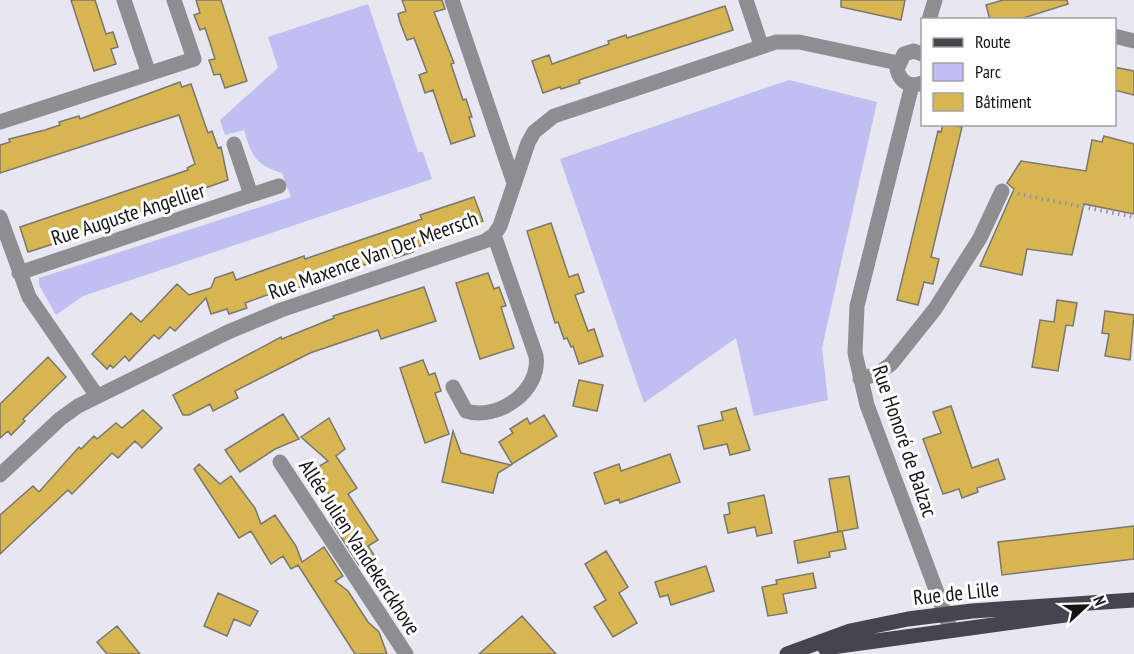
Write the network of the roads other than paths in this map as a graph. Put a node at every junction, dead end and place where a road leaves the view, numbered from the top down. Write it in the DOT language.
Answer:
graph roads {
  1 [pos="124,0"];
  2 [pos="174,0"];
  3 [pos="452,0"];
  4 [pos="746,0"];
  5 [pos="935,0"];
  6 [pos="930,18"];
  7 [pos="1116,36"];
  8 [pos="1134,40"];
  9 [pos="761,45"];
  10 [pos="921,50"];
  11 [pos="898,63"];
  12 [pos="149,74"];
  13 [pos="917,84"];
  14 [pos="0,122"];
  15 [pos="234,144"];
  16 [pos="513,180"];
  17 [pos="279,186"];
  18 [pos="1002,191"];
  19 [pos="251,195"];
  20 [pos="0,217"];
  21 [pos="494,235"];
  22 [pos="19,273"];
  23 [pos="860,379"];
  24 [pos="453,387"];
  25 [pos="97,396"];
  26 [pos="280,462"];
  27 [pos="0,475"];
  28 [pos="1134,601"];
  29 [pos="945,614"];
  30 [pos="951,630"];
  31 [pos="405,654"];
  32 [pos="787,654"];
  33 [pos="792,654"];
  1 -- 12 [label="street"];
  2 -- 12 [label="street"];
  3 -- 16 [label="street"];
  4 -- 9 [label="street"];
  5 -- 6 [label="street"];
  7 -- 8 [label="street"];
  9 -- 11 [label="street, Rue Maxence Van Der Meersch"];
  9 -- 16 [label="street, Rue Maxence Van Der Meersch"];
  10 -- 11 [label="street"];
  11 -- 13 [label="street"];
  12 -- 14 [label="street"];
  13 -- 23 [label="street, Rue Honoré de Balzac"];
  15 -- 19 [label="street"];
  16 -- 21 [label="street, Rue Maxence Van Der Meersch"];
  17 -- 19 [label="street, Rue Auguste Angellier"];
  18 -- 23 [label="street"];
  19 -- 22 [label="street, Rue Auguste Angellier"];
  20 -- 22 [label="street"];
  21 -- 24 [label="street"];
  21 -- 25 [label="street, Rue Maxence Van Der Meersch"];
  22 -- 25 [label="street"];
  23 -- 29 [label="street, Rue Honoré de Balzac"];
  25 -- 27 [label="street, Rue Maxence Van Der Meersch"];
  26 -- 31 [label="street, Allée Julien Vandekerckhove"];
  28 -- 29 [label="main road, Rue de Lille"];
  28 -- 30 [label="main road, Rue de Lille"];
  29 -- 30 [label="street, Rue Honoré de Balzac"];
  29 -- 32 [label="main road, Rue de Lille"];
  30 -- 33 [label="main road, Rue de Lille"];
}
